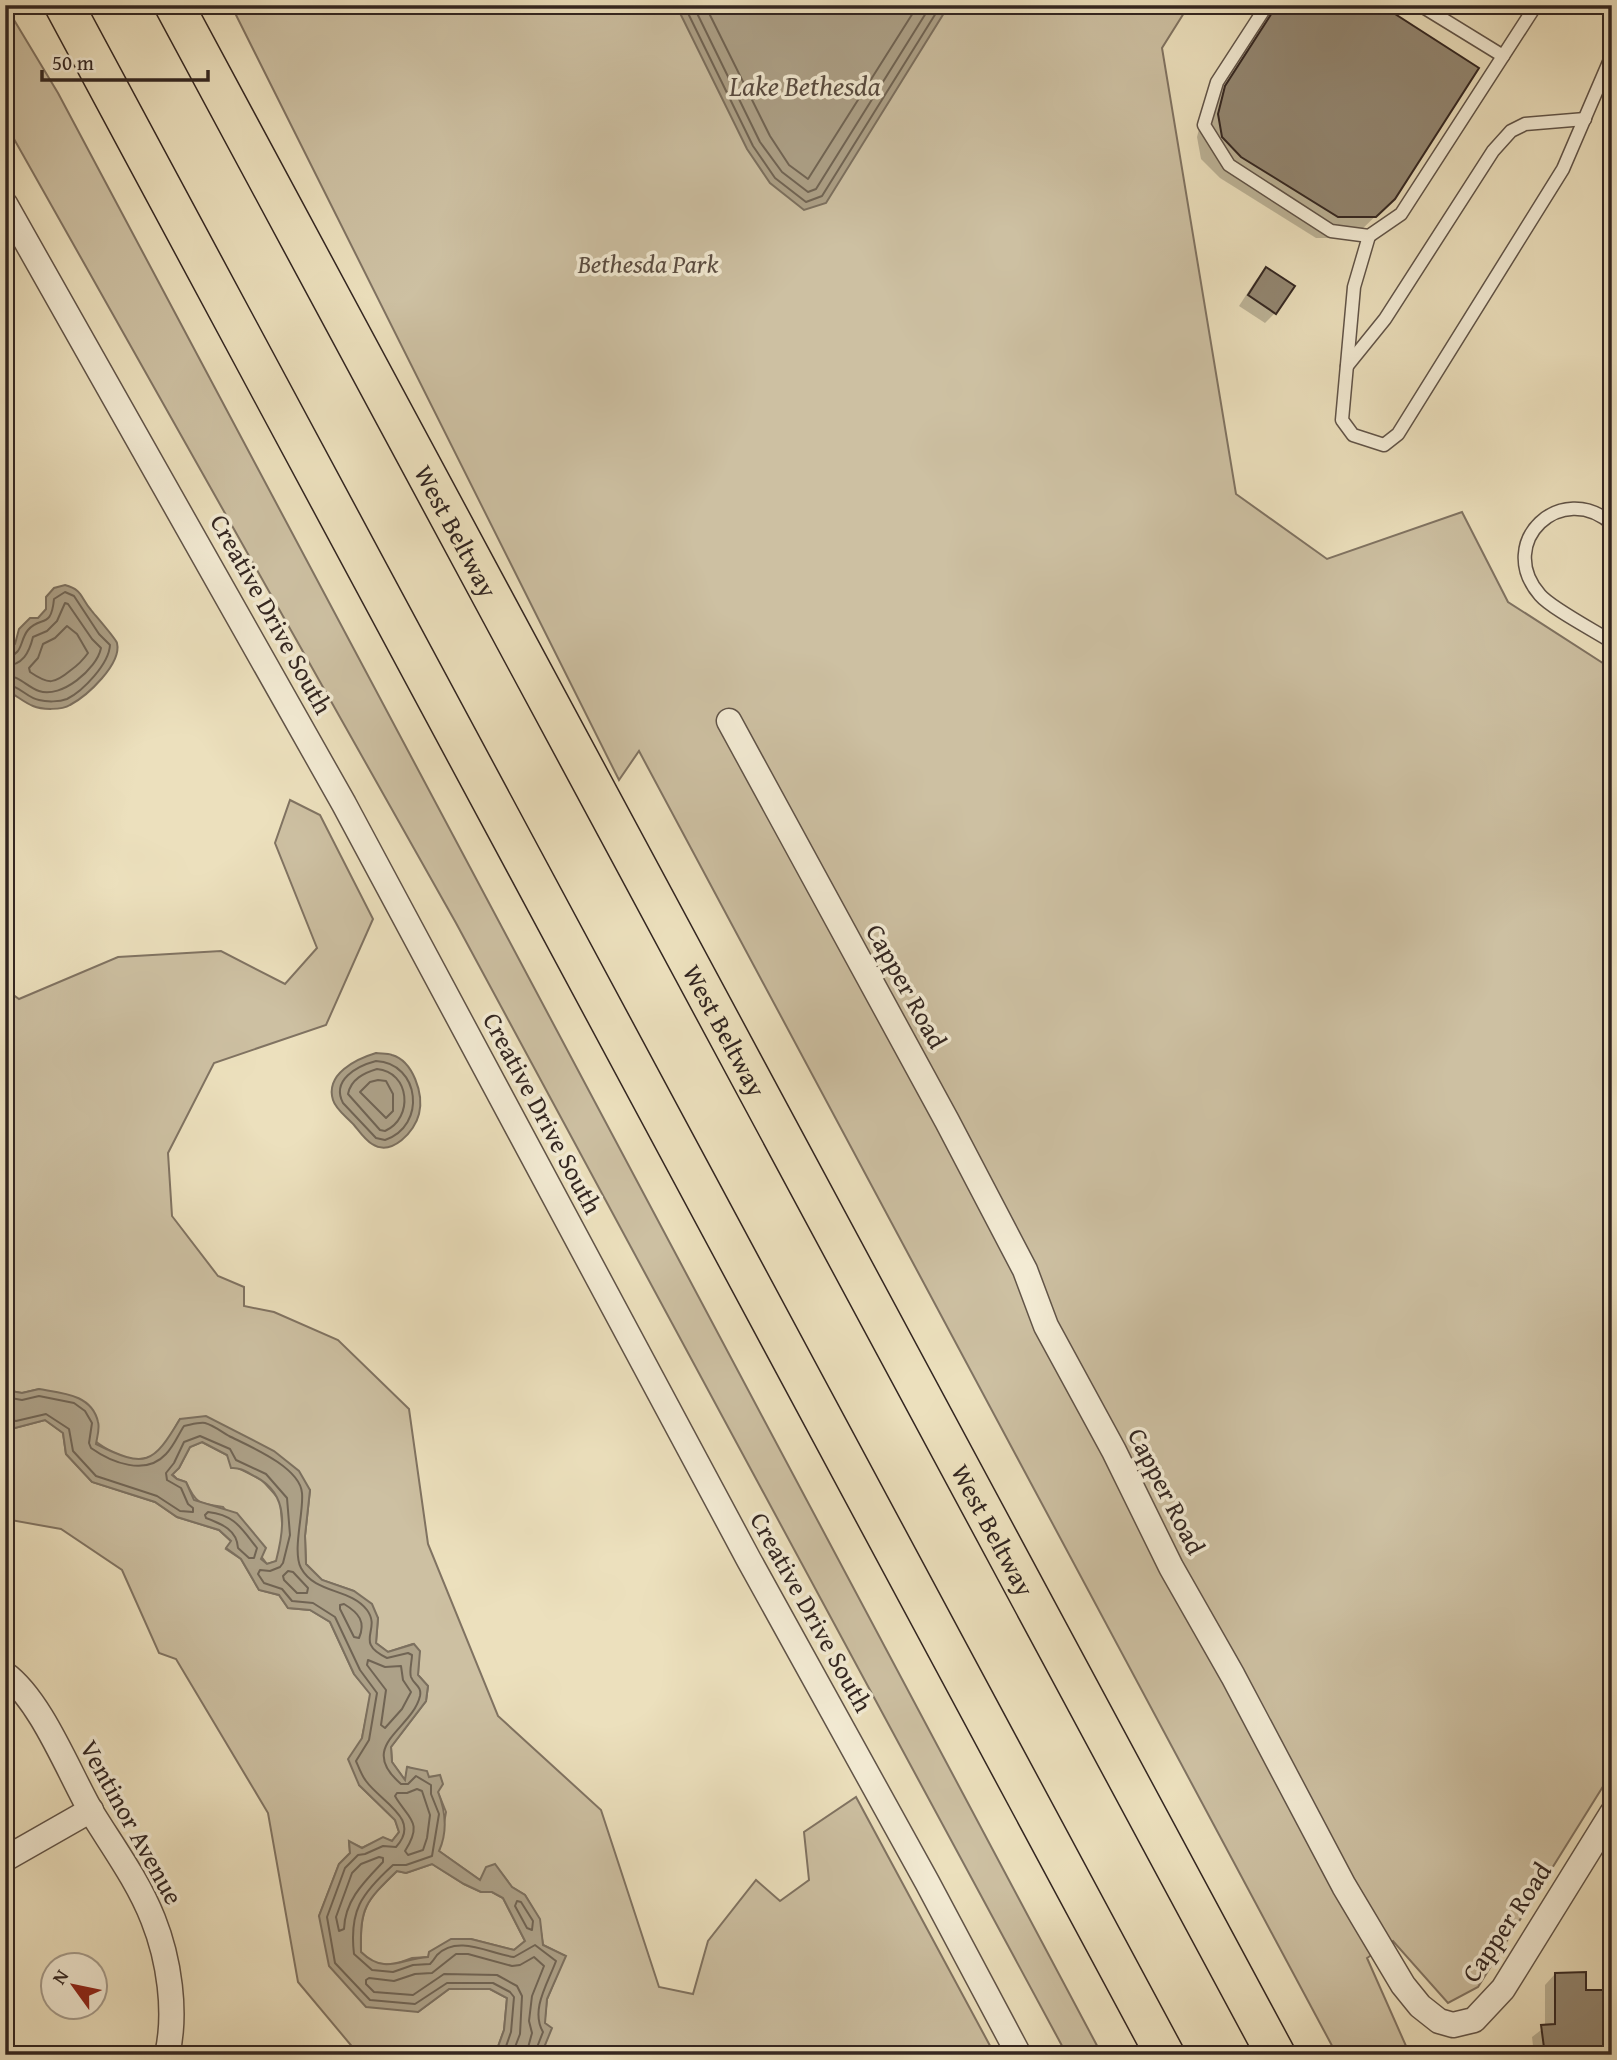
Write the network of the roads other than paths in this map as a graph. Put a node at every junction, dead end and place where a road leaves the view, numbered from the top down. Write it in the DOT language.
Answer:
graph roads {
  1 [pos="55,5"];
  2 [pos="64,5"];
  3 [pos="174,5"];
  4 [pos="1267,5"];
  5 [pos="1420,5"];
  6 [pos="1536,5"];
  7 [pos="1612,55"];
  8 [pos="1503,56"];
  9 [pos="99,72"];
  10 [pos="1585,119"];
  11 [pos="5,204"];
  12 [pos="1369,236"];
  13 [pos="1347,366"];
  14 [pos="1612,524"];
  15 [pos="1612,642"];
  16 [pos="729,722"];
  17 [pos="5,1674"];
  18 [pos="91,1810"];
  19 [pos="1612,1813"];
  20 [pos="5,1859"];
  21 [pos="167,2055"];
  22 [pos="1019,2055"];
  23 [pos="1165,2055"];
  24 [pos="1276,2055"];
  1 -- 9 [label="highway"];
  2 -- 9 [label="highway"];
  3 -- 24 [label="highway, West Beltway"];
  4 -- 12 [label="lane"];
  5 -- 8 [label="lane"];
  6 -- 8 [label="lane"];
  7 -- 10 [label="lane"];
  8 -- 12 [label="lane"];
  9 -- 23 [label="highway"];
  10 -- 13 [label="lane"];
  10 -- 13 [label="lane"];
  11 -- 22 [label="street, Creative Drive South"];
  12 -- 13 [label="lane"];
  14 -- 15 [label="lane"];
  16 -- 19 [label="street, Capper Road"];
  17 -- 18 [label="street, Ventinor Avenue"];
  18 -- 20 [label="street"];
  18 -- 21 [label="street, Ventinor Avenue"];
}
